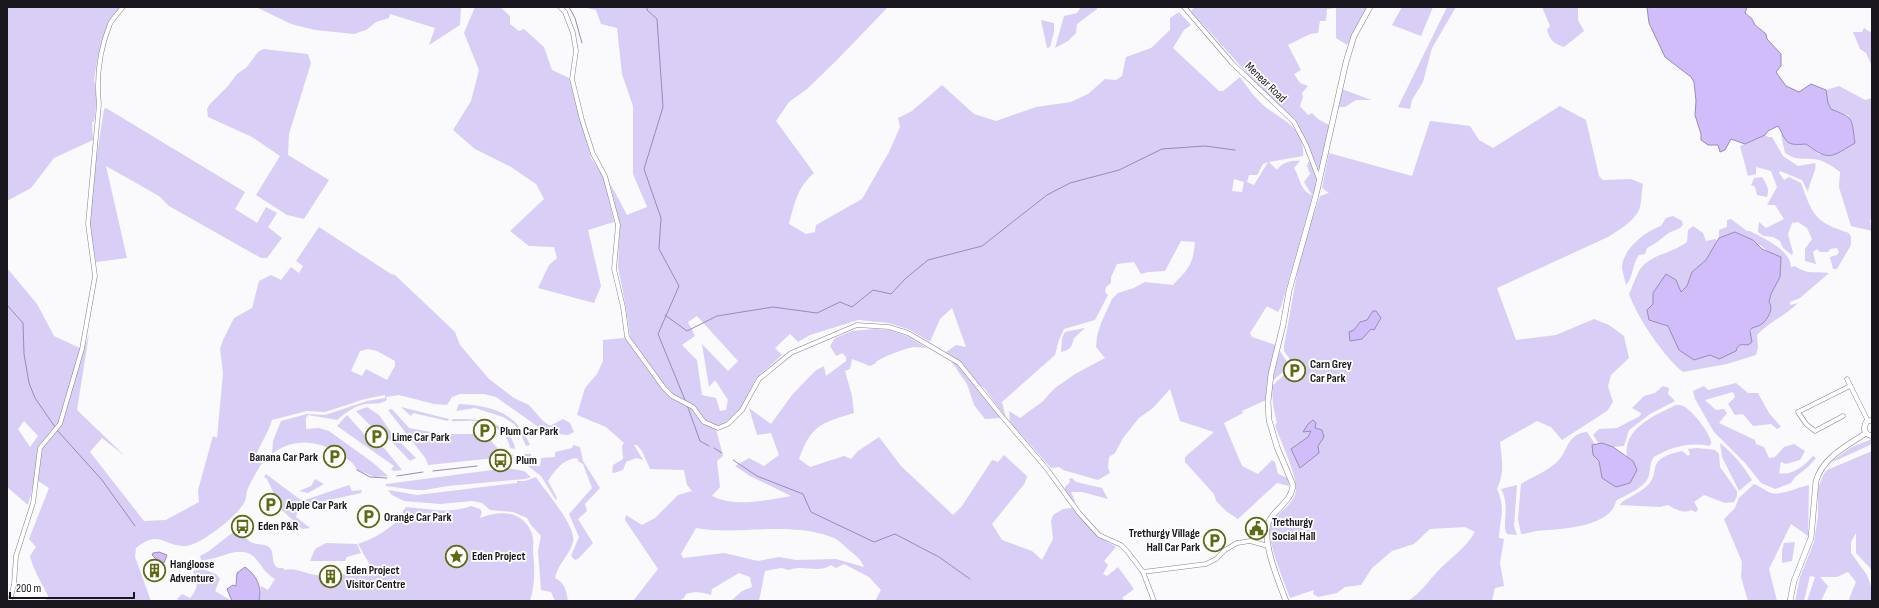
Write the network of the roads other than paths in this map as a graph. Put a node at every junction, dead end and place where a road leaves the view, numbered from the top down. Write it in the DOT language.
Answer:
graph roads {
  1 [pos="124,7"];
  2 [pos="560,7"];
  3 [pos="1184,7"];
  4 [pos="1370,7"];
  5 [pos="1319,180"];
  6 [pos="1847,379"];
  7 [pos="1850,386"];
  8 [pos="1843,416"];
  9 [pos="1870,420"];
  10 [pos="1866,433"];
  11 [pos="1872,436"];
  12 [pos="1266,531"];
  13 [pos="1250,542"];
  14 [pos="1268,546"];
  15 [pos="1143,572"];
  16 [pos="10,601"];
  17 [pos="1154,601"];
  18 [pos="1286,601"];
  19 [pos="1790,601"];
  1 -- 16 [label="street"];
  2 -- 15 [label="street"];
  3 -- 5 [label="street, Menear Road"];
  4 -- 5 [label="street"];
  5 -- 12 [label="street"];
  6 -- 7 [label="street"];
  7 -- 8 [label="street"];
  7 -- 9 [label="street"];
  9 -- 10 [label="street"];
  10 -- 11 [label="street"];
  10 -- 19 [label="street"];
  12 -- 13 [label="street"];
  12 -- 14 [label="street"];
  13 -- 14 [label="street"];
  13 -- 15 [label="street"];
  14 -- 18 [label="street"];
  15 -- 17 [label="street"];
}
